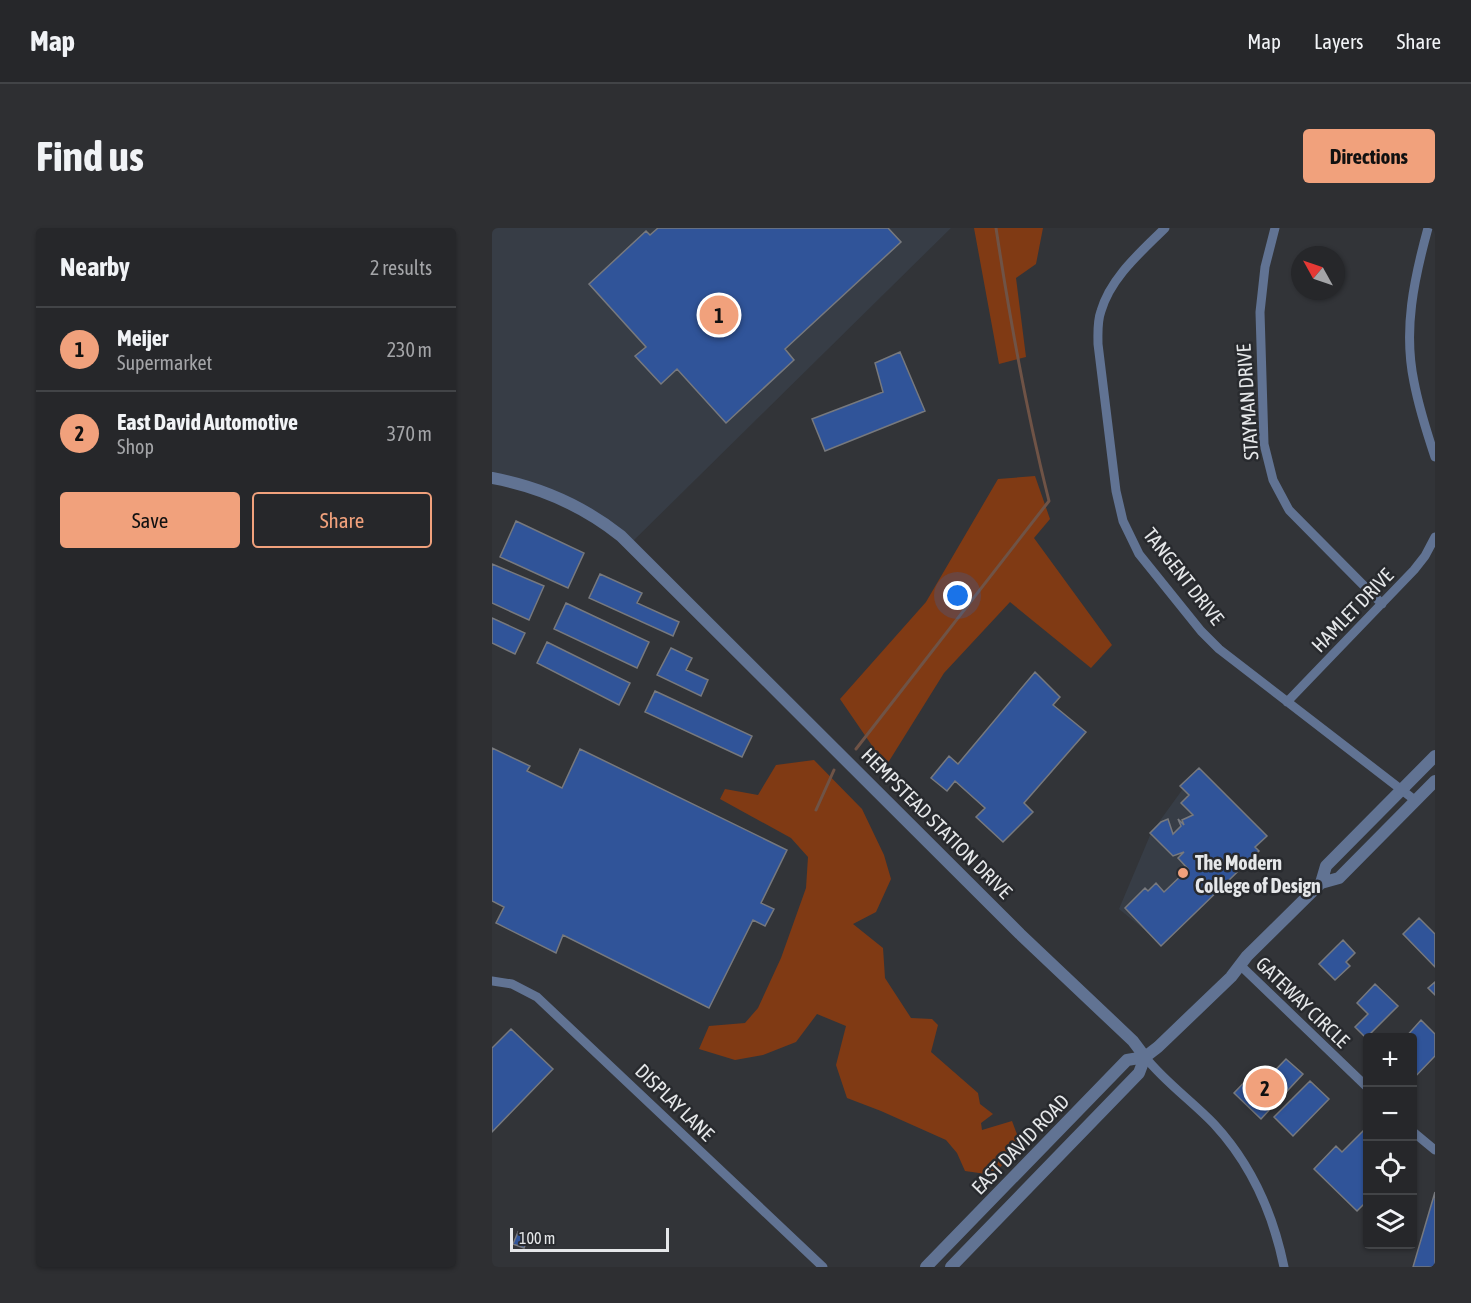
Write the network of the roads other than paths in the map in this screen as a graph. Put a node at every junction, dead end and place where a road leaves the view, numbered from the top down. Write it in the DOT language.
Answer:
graph roads {
  1 [pos="1165,228"];
  2 [pos="1275,228"];
  3 [pos="1428,228"];
  4 [pos="1435,458"];
  5 [pos="492,478"];
  6 [pos="1435,537"];
  7 [pos="1382,604"];
  8 [pos="1287,702"];
  9 [pos="1435,756"];
  10 [pos="1435,781"];
  11 [pos="1402,790"];
  12 [pos="1416,801"];
  13 [pos="1321,883"];
  14 [pos="1240,966"];
  15 [pos="492,981"];
  16 [pos="1145,1057"];
  17 [pos="1367,1087"];
  18 [pos="1417,1134"];
  19 [pos="1435,1150"];
  20 [pos="823,1267"];
  21 [pos="926,1267"];
  22 [pos="951,1267"];
  23 [pos="1284,1267"];
  1 -- 8 [label="street, TANGENT DRIVE"];
  2 -- 7 [label="street, STAYMAN DRIVE"];
  3 -- 4 [label="street"];
  5 -- 16 [label="street, HEMPSTEAD STATION DRIVE"];
  6 -- 7 [label="street, HAMLET DRIVE"];
  7 -- 8 [label="street, HAMLET DRIVE"];
  8 -- 11 [label="street, TANGENT DRIVE"];
  9 -- 11 [label="street, EAST DAVID ROAD"];
  10 -- 12 [label="street, EAST DAVID ROAD"];
  11 -- 12 [label="street, TANGENT DRIVE"];
  11 -- 13 [label="street, EAST DAVID ROAD"];
  12 -- 13 [label="street, EAST DAVID ROAD"];
  13 -- 14 [label="street, EAST DAVID ROAD"];
  14 -- 16 [label="street, EAST DAVID ROAD"];
  14 -- 17 [label="street, GATEWAY CIRCLE"];
  15 -- 20 [label="street, DISPLAY LANE"];
  16 -- 21 [label="street, EAST DAVID ROAD"];
  16 -- 22 [label="street, EAST DAVID ROAD"];
  16 -- 23 [label="street, HEMPSTEAD STATION DRIVE"];
  18 -- 19 [label="street"];
}
